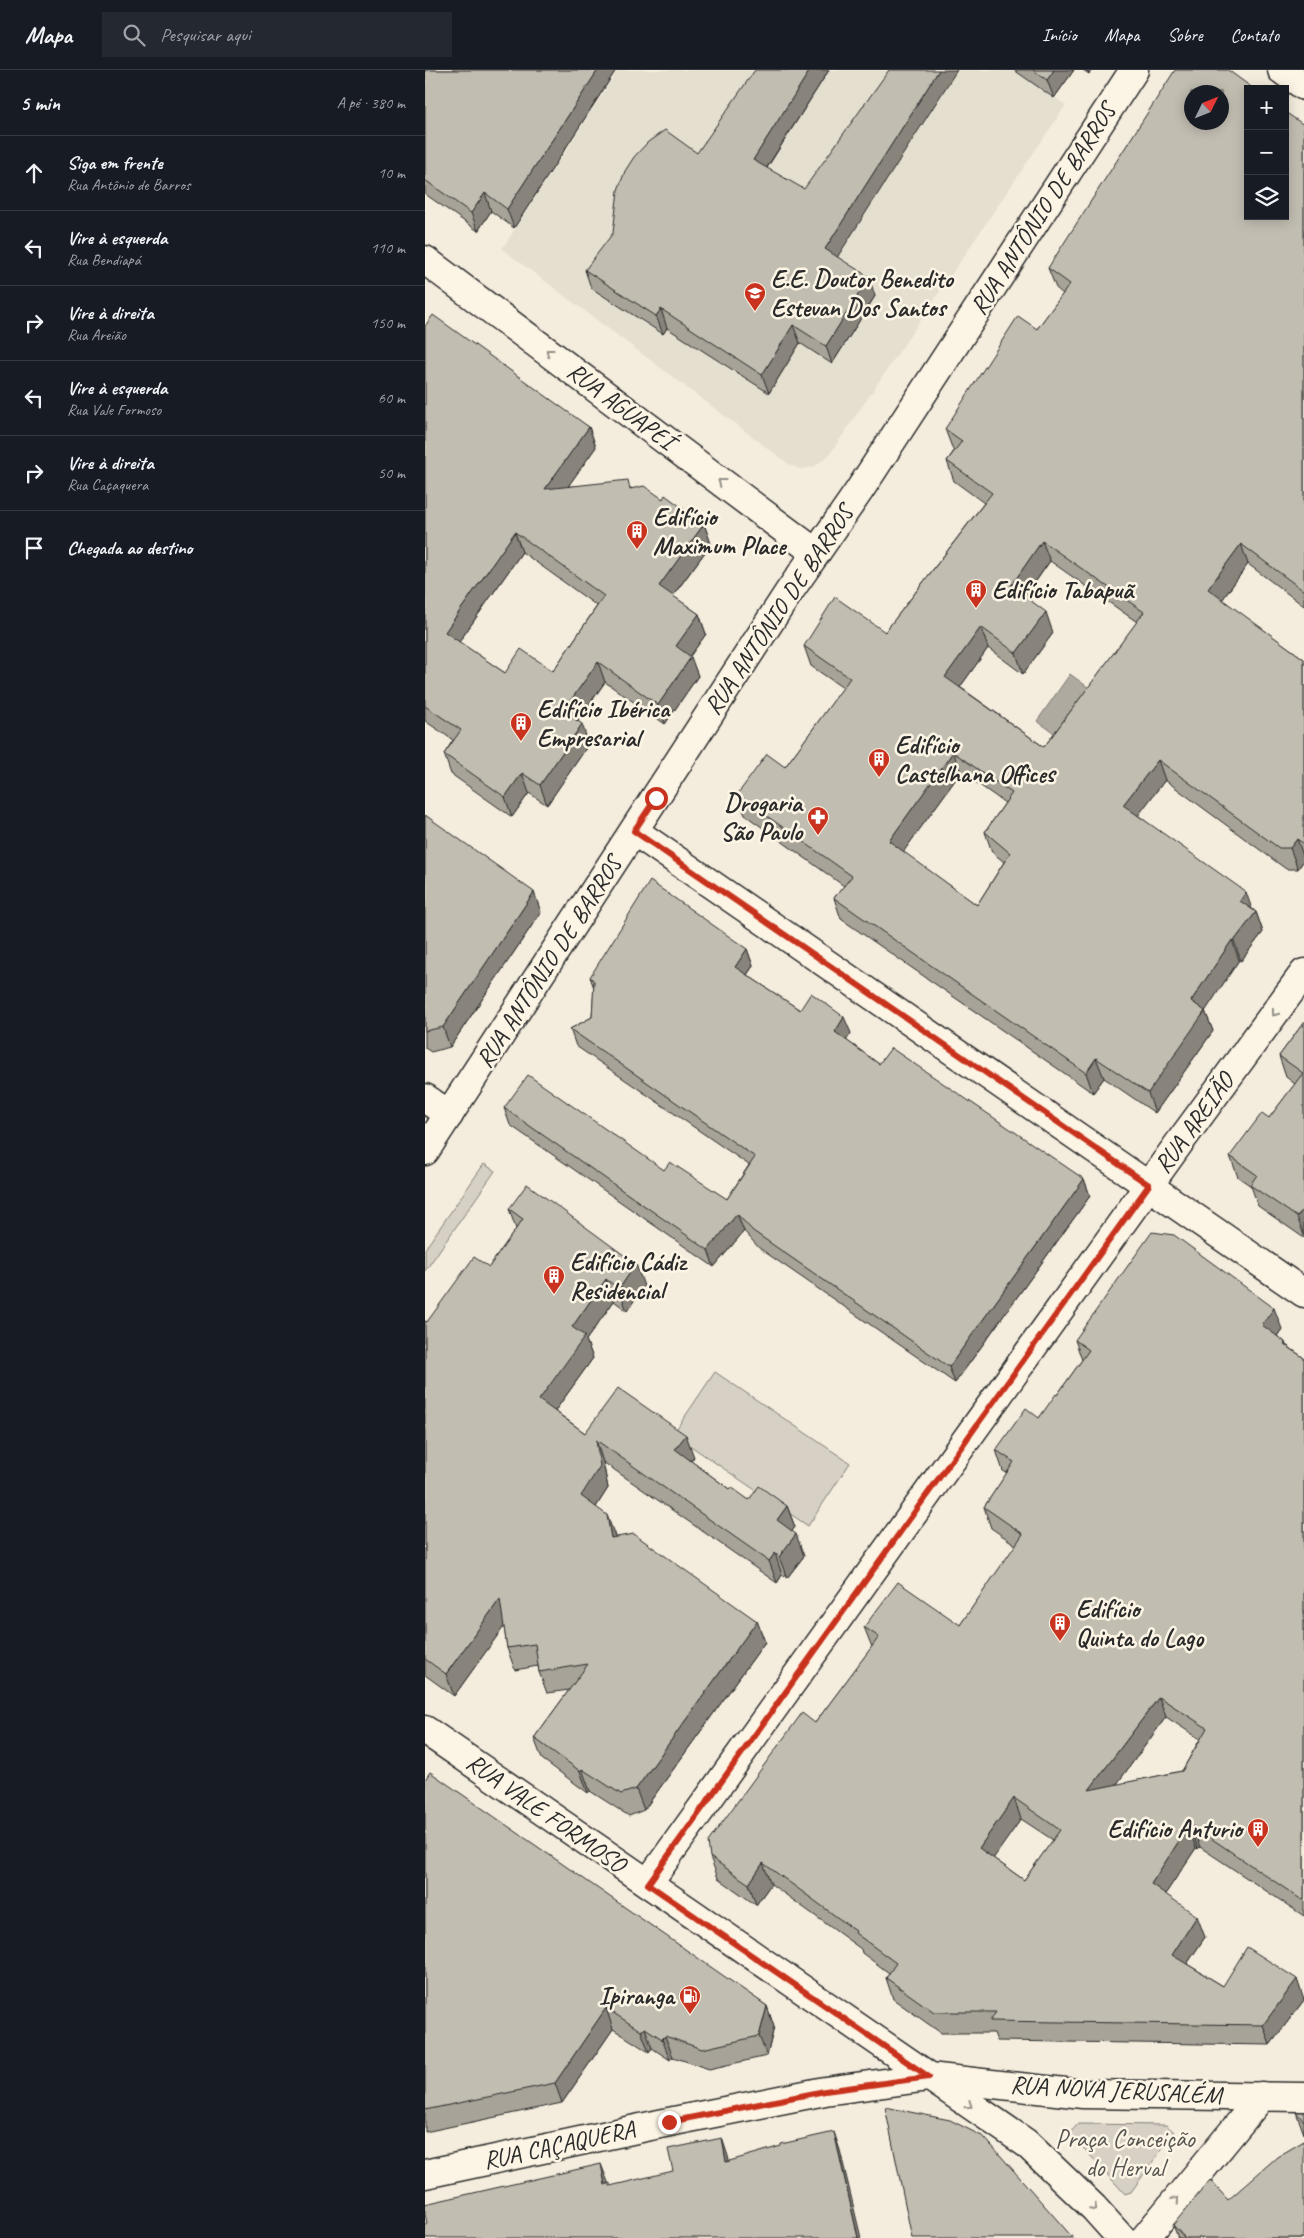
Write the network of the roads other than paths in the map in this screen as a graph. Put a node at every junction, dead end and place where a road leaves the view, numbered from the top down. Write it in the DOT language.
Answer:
graph roads {
  1 [pos="1134,70"];
  2 [pos="1282,70"];
  3 [pos="1304,86"];
  4 [pos="425,260"];
  5 [pos="816,552"];
  6 [pos="634,831"];
  7 [pos="1304,974"];
  8 [pos="425,1098"];
  9 [pos="449,1115"];
  10 [pos="425,1151"];
  11 [pos="1149,1185"];
  12 [pos="1304,1293"];
  13 [pos="425,1730"];
  14 [pos="648,1884"];
  15 [pos="929,2077"];
  16 [pos="1299,2090"];
  17 [pos="1262,2096"];
  18 [pos="425,2174"];
  19 [pos="1121,2238"];
  20 [pos="1145,2238"];
  1 -- 5 [label="street, RUA ANTÔNIO DE BARROS"];
  2 -- 3 [label="street"];
  5 -- 4 [label="street, RUA AGUAPEÍ, one-way"];
  5 -- 6 [label="street, RUA ANTÔNIO DE BARROS"];
  6 -- 9 [label="street, RUA ANTÔNIO DE BARROS"];
  6 -- 11 [label="street"];
  7 -- 11 [label="street, RUA AREIÃO, one-way"];
  8 -- 9 [label="street"];
  9 -- 10 [label="street, RUA ANTÔNIO DE BARROS"];
  11 -- 12 [label="street"];
  11 -- 14 [label="street, RUA AREIÃO"];
  13 -- 14 [label="street, RUA VALE FORMOSO"];
  14 -- 15 [label="street, RUA VALE FORMOSO"];
  15 -- 17 [label="street, RUA NOVA JERUSALÉM"];
  15 -- 18 [label="street, RUA CAÇAQUERA"];
  15 -- 19 [label="street, RUA VALE FORMOSO, one-way"];
  16 -- 17 [label="street, RUA NOVA JERUSALÉM"];
  20 -- 17 [label="street, one-way"];
}
